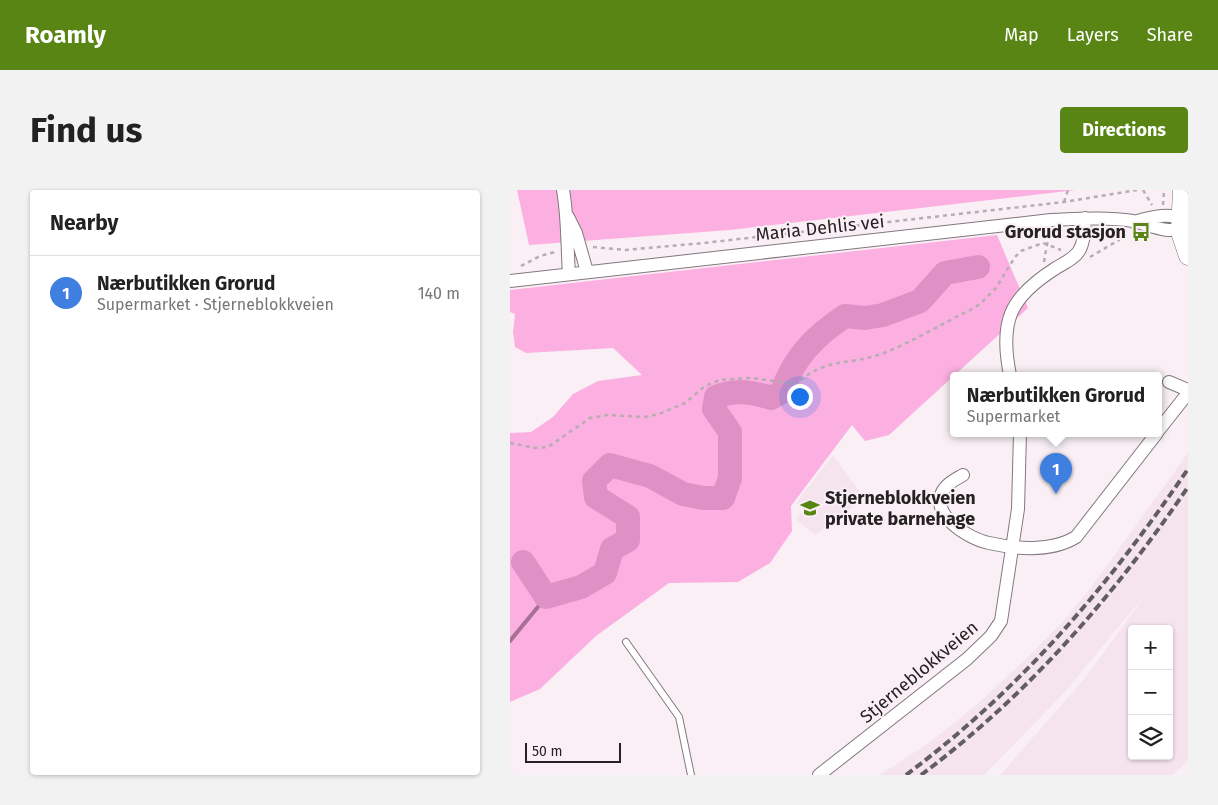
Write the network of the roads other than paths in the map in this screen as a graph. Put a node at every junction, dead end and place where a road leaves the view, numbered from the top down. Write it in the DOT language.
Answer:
graph roads {
  1 [pos="564,190"];
  2 [pos="1182,190"];
  3 [pos="568,217"];
  4 [pos="1084,218"];
  5 [pos="1186,234"];
  6 [pos="587,272"];
  7 [pos="569,274"];
  8 [pos="510,281"];
  9 [pos="1009,372"];
  10 [pos="1169,382"];
  11 [pos="1188,391"];
  12 [pos="1162,427"];
  13 [pos="1020,437"];
  14 [pos="1154,437"];
  15 [pos="963,475"];
  16 [pos="1014,545"];
  17 [pos="626,642"];
  18 [pos="690,775"];
  19 [pos="819,775"];
  1 -- 3 [label="street"];
  2 -- 5 [label="main road"];
  3 -- 6 [label="street"];
  3 -- 7 [label="street"];
  4 -- 5 [label="street, Maria Dehlis vei"];
  4 -- 6 [label="street, Maria Dehlis vei"];
  4 -- 9 [label="street"];
  6 -- 7 [label="street, Maria Dehlis vei"];
  7 -- 8 [label="street, Maria Dehlis vei"];
  10 -- 11 [label="street"];
  11 -- 12 [label="street"];
  13 -- 16 [label="street, Stjerneblokkveien"];
  14 -- 16 [label="street"];
  15 -- 16 [label="street"];
  16 -- 19 [label="street, Stjerneblokkveien"];
  17 -- 18 [label="lane"];
}
